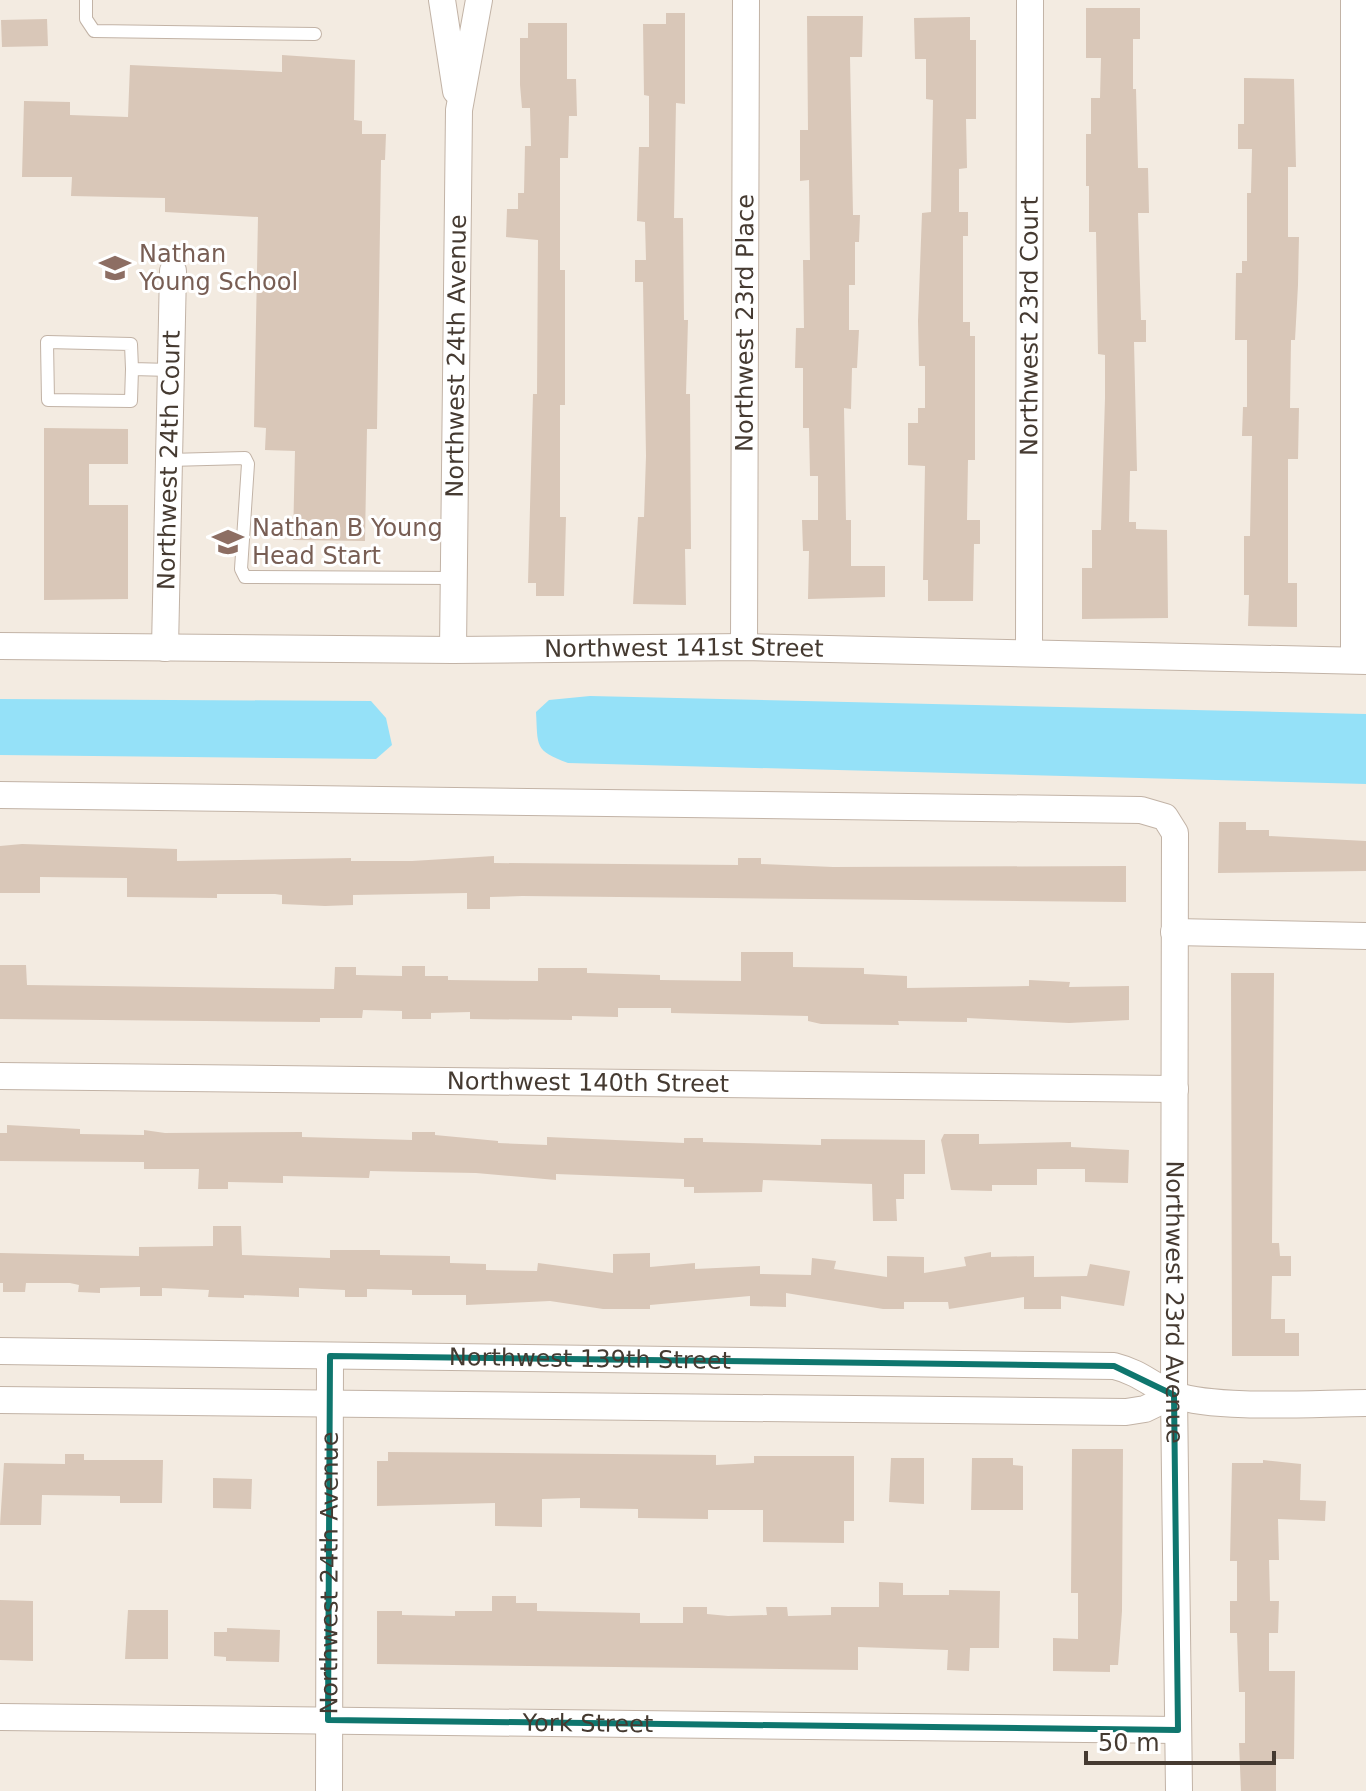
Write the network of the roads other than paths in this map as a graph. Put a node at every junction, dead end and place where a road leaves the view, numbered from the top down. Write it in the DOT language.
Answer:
graph roads {
  1 [pos="86,0"];
  2 [pos="442,0"];
  3 [pos="461,0"];
  4 [pos="477,0"];
  5 [pos="746,0"];
  6 [pos="1030,0"];
  7 [pos="1354,0"];
  8 [pos="315,34"];
  9 [pos="459,110"];
  10 [pos="173,271"];
  11 [pos="132,369"];
  12 [pos="171,370"];
  13 [pos="169,460"];
  14 [pos="453,578"];
  15 [pos="0,646"];
  16 [pos="744,647"];
  17 [pos="165,648"];
  18 [pos="453,650"];
  19 [pos="1029,652"];
  20 [pos="1360,660"];
  21 [pos="0,795"];
  22 [pos="1174,932"];
  23 [pos="1366,936"];
  24 [pos="0,1076"];
  25 [pos="1175,1089"];
  26 [pos="0,1351"];
  27 [pos="330,1356"];
  28 [pos="1174,1395"];
  29 [pos="0,1400"];
  30 [pos="330,1403"];
  31 [pos="1366,1403"];
  32 [pos="0,1717"];
  33 [pos="328,1720"];
  34 [pos="1178,1730"];
  35 [pos="329,1791"];
  36 [pos="1179,1791"];
  1 -- 8 [label="lane"];
  2 -- 9 [label="street, Northwest 24th Avenue"];
  3 -- 4 [label="street"];
  4 -- 9 [label="street, Northwest 24th Avenue"];
  5 -- 16 [label="street, Northwest 23rd Place"];
  6 -- 19 [label="street, Northwest 23rd Court"];
  7 -- 20 [label="street"];
  9 -- 14 [label="street, Northwest 24th Avenue"];
  10 -- 12 [label="street, Northwest 24th Court"];
  11 -- 11 [label="lane"];
  11 -- 12 [label="lane"];
  12 -- 13 [label="street, Northwest 24th Court"];
  13 -- 14 [label="lane"];
  13 -- 17 [label="street, Northwest 24th Court"];
  14 -- 18 [label="street, Northwest 24th Avenue"];
  15 -- 17 [label="street, Northwest 141st Street"];
  16 -- 18 [label="street, Northwest 141st Street"];
  16 -- 19 [label="street, Northwest 141st Street"];
  17 -- 18 [label="street, Northwest 141st Street"];
  19 -- 20 [label="street, Northwest 141st Street"];
  21 -- 22 [label="street, Northwest 23rd Avenue"];
  22 -- 23 [label="street"];
  22 -- 25 [label="street, Northwest 23rd Avenue"];
  24 -- 25 [label="street, Northwest 140th Street"];
  25 -- 28 [label="street, Northwest 23rd Avenue"];
  26 -- 27 [label="street, Northwest 139th Street"];
  27 -- 28 [label="street, Northwest 139th Street"];
  27 -- 30 [label="street, Northwest 24th Avenue"];
  28 -- 30 [label="street, Northwest 139th Street"];
  28 -- 31 [label="street, Northwest 139th Street"];
  28 -- 34 [label="street, Northwest 23rd Avenue"];
  29 -- 30 [label="street, Northwest 139th Street"];
  30 -- 33 [label="street, Northwest 24th Avenue"];
  32 -- 33 [label="street, York Street"];
  33 -- 34 [label="street, York Street"];
  33 -- 35 [label="street, Northwest 24th Avenue"];
  34 -- 36 [label="street, Northwest 23rd Avenue"];
}
